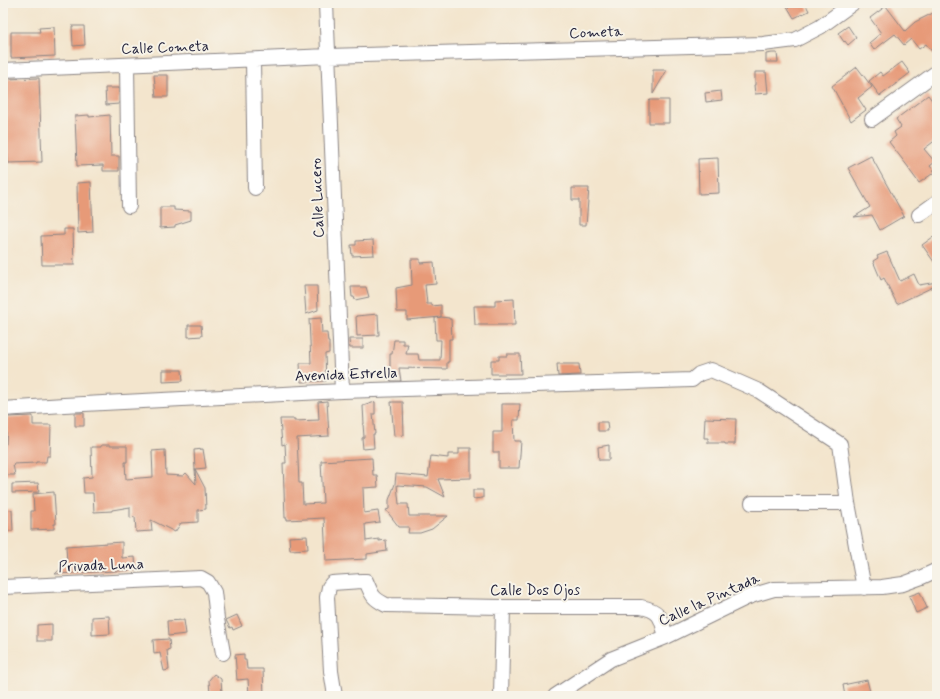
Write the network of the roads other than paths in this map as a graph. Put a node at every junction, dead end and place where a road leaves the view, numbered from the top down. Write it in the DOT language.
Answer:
graph roads {
  1 [pos="326,3"];
  2 [pos="853,3"];
  3 [pos="328,56"];
  4 [pos="253,60"];
  5 [pos="127,65"];
  6 [pos="3,70"];
  7 [pos="937,72"];
  8 [pos="872,119"];
  9 [pos="255,188"];
  10 [pos="937,202"];
  11 [pos="129,206"];
  12 [pos="920,215"];
  13 [pos="342,391"];
  14 [pos="3,409"];
  15 [pos="752,503"];
  16 [pos="848,503"];
  17 [pos="937,570"];
  18 [pos="3,587"];
  19 [pos="864,588"];
  20 [pos="503,607"];
  21 [pos="666,637"];
  22 [pos="223,653"];
  23 [pos="335,696"];
  24 [pos="501,696"];
  25 [pos="556,696"];
  1 -- 3 [label="street, Calle Lucero"];
  2 -- 3 [label="street, Cometa"];
  3 -- 4 [label="street, Calle Cometa"];
  3 -- 13 [label="street, Calle Lucero"];
  4 -- 5 [label="street, Calle Cometa"];
  4 -- 9 [label="street"];
  5 -- 6 [label="street, Calle Cometa"];
  5 -- 11 [label="street"];
  7 -- 8 [label="street"];
  10 -- 12 [label="street"];
  13 -- 14 [label="street, Avenida Estrella"];
  13 -- 16 [label="street, Avenida Estrella"];
  15 -- 16 [label="street"];
  16 -- 19 [label="street"];
  17 -- 19 [label="street, Calle la Pintada"];
  18 -- 22 [label="street, Privada Luna"];
  19 -- 21 [label="street, Calle la Pintada"];
  20 -- 21 [label="street, Calle Dos Ojos"];
  20 -- 23 [label="street, Calle Dos Ojos"];
  20 -- 24 [label="street"];
  21 -- 25 [label="street, Calle la Pintada"];
}
